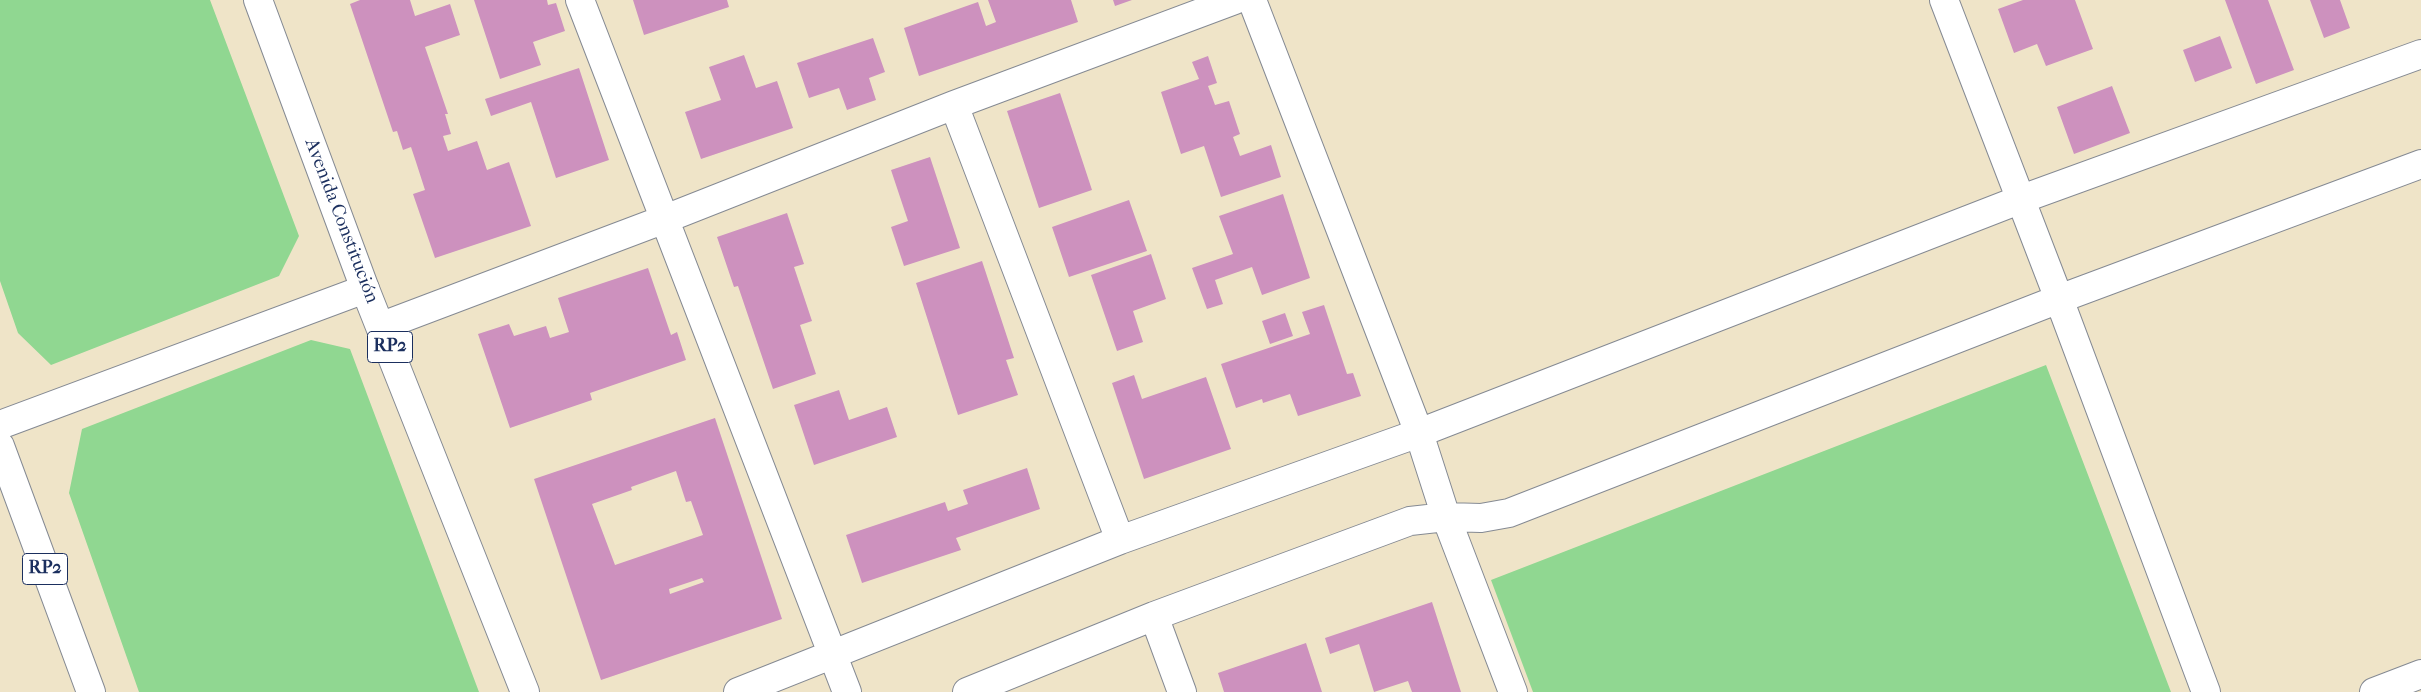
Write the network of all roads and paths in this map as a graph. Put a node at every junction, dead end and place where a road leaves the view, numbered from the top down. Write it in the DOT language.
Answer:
graph roads {
  1 [pos="258,0"];
  2 [pos="580,0"];
  3 [pos="1234,0"];
  4 [pos="1252,0"];
  5 [pos="1944,0"];
  6 [pos="2421,54"];
  7 [pos="954,104"];
  8 [pos="2421,164"];
  9 [pos="2019,200"];
  10 [pos="664,220"];
  11 [pos="365,288"];
  12 [pos="2059,299"];
  13 [pos="382,326"];
  14 [pos="0,426"];
  15 [pos="1419,433"];
  16 [pos="0,446"];
  17 [pos="1446,517"];
  18 [pos="1120,540"];
  19 [pos="1154,616"];
  20 [pos="834,655"];
  21 [pos="2421,674"];
  22 [pos="91,692"];
  23 [pos="525,692"];
  24 [pos="738,692"];
  25 [pos="848,692"];
  26 [pos="968,692"];
  27 [pos="1182,692"];
  28 [pos="1513,692"];
  29 [pos="2206,692"];
  30 [pos="2374,692"];
  1 -- 11 [label="street, Avenida Constitución / RP2"];
  2 -- 10 [label="street"];
  3 -- 7 [label="street"];
  4 -- 15 [label="street"];
  5 -- 9 [label="street"];
  6 -- 9 [label="street"];
  7 -- 10 [label="street"];
  7 -- 18 [label="street"];
  8 -- 12 [label="street"];
  9 -- 12 [label="street"];
  9 -- 15 [label="street"];
  10 -- 13 [label="street"];
  10 -- 20 [label="street"];
  11 -- 13 [label="street, Avenida Constitución / RP2"];
  11 -- 14 [label="street"];
  12 -- 17 [label="street"];
  12 -- 29 [label="street"];
  13 -- 23 [label="street, Avenida Constitución / RP2"];
  15 -- 17 [label="street"];
  15 -- 18 [label="street"];
  16 -- 22 [label="street, RP2"];
  17 -- 19 [label="street"];
  17 -- 28 [label="street"];
  18 -- 20 [label="street"];
  19 -- 26 [label="street"];
  19 -- 27 [label="street"];
  20 -- 24 [label="street"];
  20 -- 25 [label="street"];
  21 -- 30 [label="street"];
}
